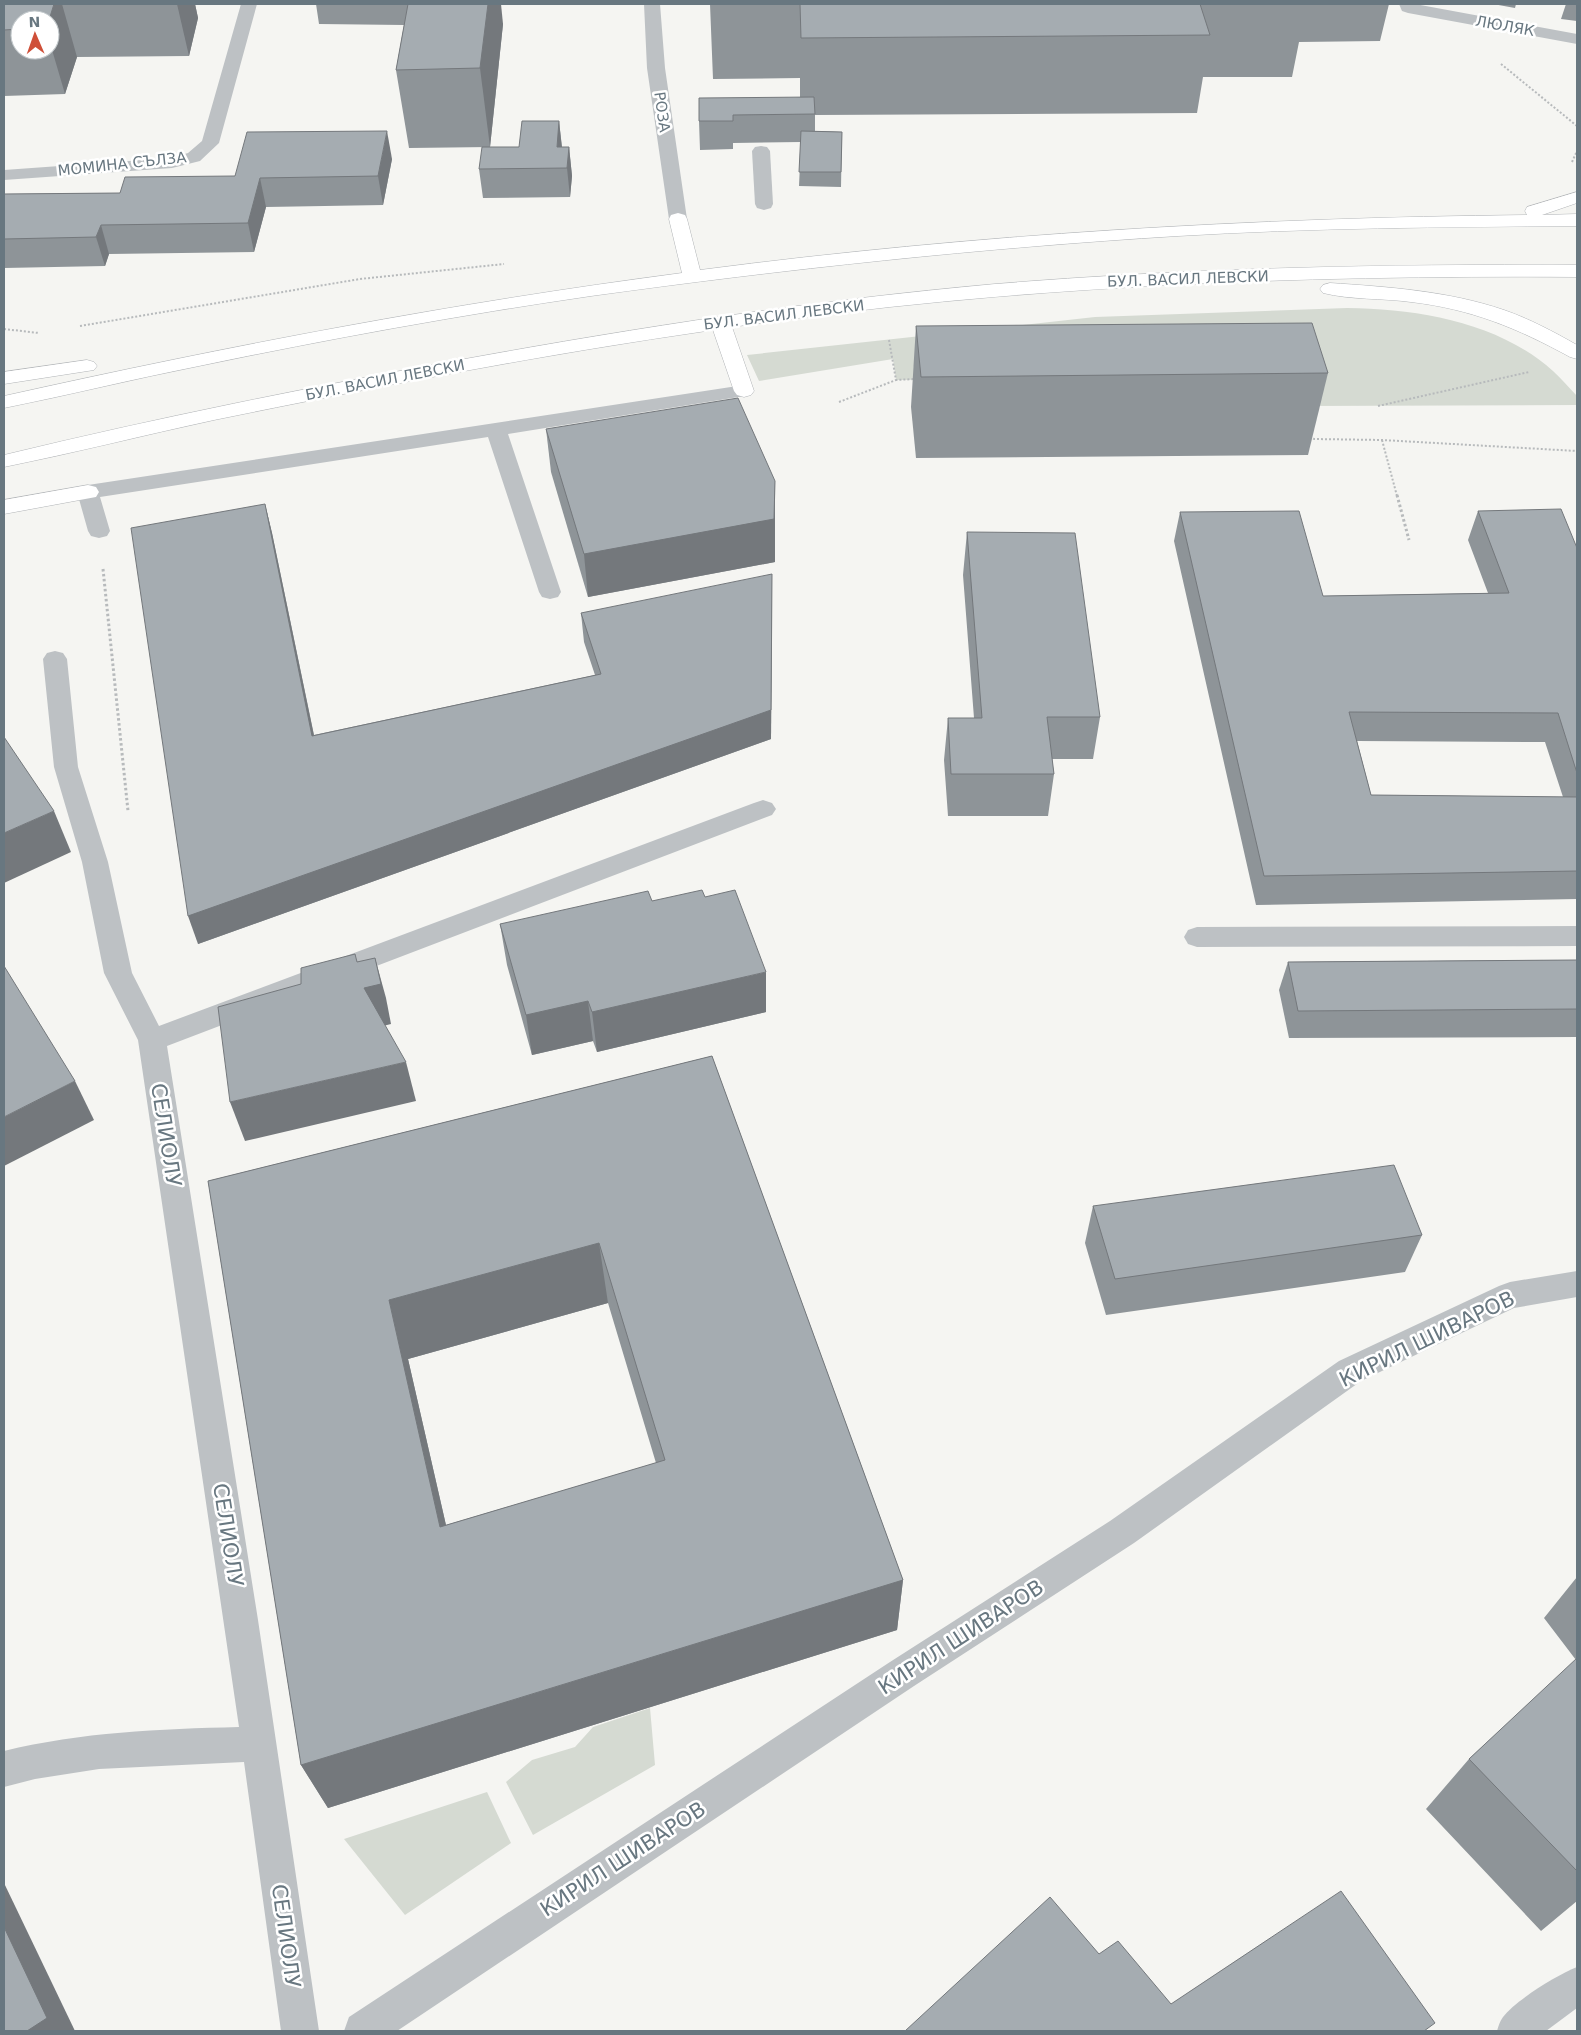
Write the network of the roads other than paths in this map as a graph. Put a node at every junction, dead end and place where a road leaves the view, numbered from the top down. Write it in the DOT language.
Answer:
graph roads {
  1 [pos="249,4"];
  2 [pos="652,4"];
  3 [pos="1407,4"];
  4 [pos="1577,39"];
  5 [pos="761,151"];
  6 [pos="4,175"];
  7 [pos="1577,198"];
  8 [pos="764,204"];
  9 [pos="678,219"];
  10 [pos="1486,220"];
  11 [pos="1577,220"];
  12 [pos="1577,271"];
  13 [pos="692,276"];
  14 [pos="1169,279"];
  15 [pos="403,320"];
  16 [pos="721,323"];
  17 [pos="1577,353"];
  18 [pos="4,378"];
  19 [pos="744,391"];
  20 [pos="4,402"];
  21 [pos="496,430"];
  22 [pos="4,461"];
  23 [pos="88,492"];
  24 [pos="4,507"];
  25 [pos="99,531"];
  26 [pos="550,592"];
  27 [pos="55,660"];
  28 [pos="763,809"];
  29 [pos="1577,936"];
  30 [pos="1197,937"];
  31 [pos="152,1040"];
  32 [pos="1577,1284"];
  33 [pos="259,1744"];
  34 [pos="4,1769"];
  35 [pos="1577,1986"];
  36 [pos="300,2031"];
  37 [pos="363,2031"];
  38 [pos="1516,2031"];
  1 -- 6 [label="street, МОМИНА СЪЛЗА"];
  2 -- 9 [label="street, РОЗА"];
  3 -- 4 [label="street, ЛЮЛЯК"];
  5 -- 8 [label="street"];
  7 -- 10 [label="highway"];
  9 -- 13 [label="highway"];
  10 -- 11 [label="highway"];
  10 -- 13 [label="highway"];
  12 -- 14 [label="highway, БУЛ. ВАСИЛ ЛЕВСКИ"];
  13 -- 15 [label="highway"];
  14 -- 16 [label="highway, БУЛ. ВАСИЛ ЛЕВСКИ"];
  14 -- 17 [label="highway"];
  15 -- 18 [label="highway"];
  15 -- 20 [label="highway"];
  16 -- 19 [label="highway"];
  16 -- 22 [label="highway, БУЛ. ВАСИЛ ЛЕВСКИ"];
  19 -- 21 [label="street"];
  21 -- 23 [label="street"];
  21 -- 26 [label="street"];
  23 -- 24 [label="highway"];
  23 -- 25 [label="street"];
  27 -- 31 [label="street, СЕЛИОЛУ"];
  28 -- 31 [label="street"];
  29 -- 30 [label="street"];
  31 -- 33 [label="street, СЕЛИОЛУ"];
  32 -- 37 [label="street, КИРИЛ ШИВАРОВ"];
  33 -- 34 [label="street"];
  33 -- 36 [label="street, СЕЛИОЛУ"];
  35 -- 38 [label="street"];
}
